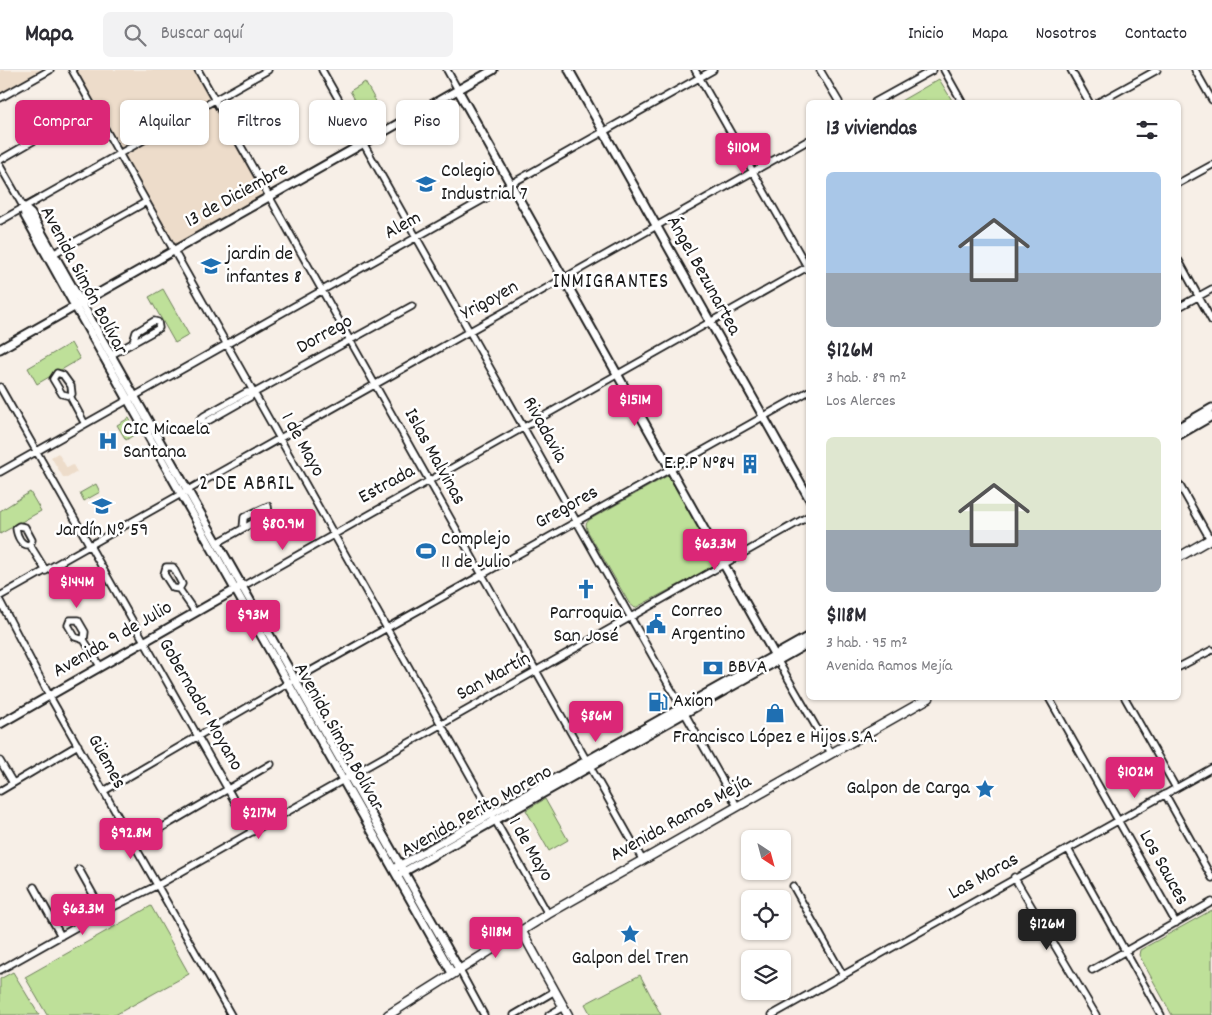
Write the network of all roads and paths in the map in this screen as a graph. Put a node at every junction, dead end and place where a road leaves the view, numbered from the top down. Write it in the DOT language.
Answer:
graph roads {
  1 [pos="50,70"];
  2 [pos="72,70"];
  3 [pos="198,70"];
  4 [pos="268,70"];
  5 [pos="322,70"];
  6 [pos="446,70"];
  7 [pos="493,70"];
  8 [pos="569,70"];
  9 [pos="695,70"];
  10 [pos="713,70"];
  11 [pos="820,70"];
  12 [pos="933,70"];
  13 [pos="944,70"];
  14 [pos="1071,70"];
  15 [pos="1157,70"];
  16 [pos="1195,70"];
  17 [pos="700,78"];
  18 [pos="458,90"];
  19 [pos="0,98"];
  20 [pos="88,100"];
  21 [pos="215,100"];
  22 [pos="339,100"];
  23 [pos="838,100"];
  24 [pos="879,100"];
  25 [pos="961,100"];
  26 [pos="1089,100"];
  27 [pos="1103,100"];
  28 [pos="1212,100"];
  29 [pos="386,130"];
  30 [pos="604,132"];
  31 [pos="110,138"];
  32 [pos="806,142"];
  33 [pos="26,145"];
  34 [pos="360,145"];
  35 [pos="364,145"];
  36 [pos="119,154"];
  37 [pos="0,160"];
  38 [pos="1212,165"];
  39 [pos="0,166"];
  40 [pos="753,172"];
  41 [pos="1181,182"];
  42 [pos="511,184"];
  43 [pos="269,197"];
  44 [pos="146,202"];
  45 [pos="24,208"];
  46 [pos="0,221"];
  47 [pos="657,226"];
  48 [pos="416,237"];
  49 [pos="174,251"];
  50 [pos="54,254"];
  51 [pos="806,265"];
  52 [pos="1181,266"];
  53 [pos="806,269"];
  54 [pos="564,278"];
  55 [pos="1212,288"];
  56 [pos="322,290"];
  57 [pos="1198,296"];
  58 [pos="78,304"];
  59 [pos="412,306"];
  60 [pos="1181,306"];
  61 [pos="1212,321"];
  62 [pos="710,322"];
  63 [pos="470,332"];
  64 [pos="350,340"];
  65 [pos="133,342"];
  66 [pos="226,344"];
  67 [pos="0,349"];
  68 [pos="111,355"];
  69 [pos="618,374"];
  70 [pos="375,385"];
  71 [pos="0,387"];
  72 [pos="254,393"];
  73 [pos="806,393"];
  74 [pos="70,396"];
  75 [pos="131,398"];
  76 [pos="1212,408"];
  77 [pos="1212,416"];
  78 [pos="763,417"];
  79 [pos="85,424"];
  80 [pos="1181,426"];
  81 [pos="523,427"];
  82 [pos="1181,434"];
  83 [pos="280,439"];
  84 [pos="37,452"];
  85 [pos="672,470"];
  86 [pos="0,472"];
  87 [pos="429,481"];
  88 [pos="1181,487"];
  89 [pos="185,492"];
  90 [pos="806,493"];
  91 [pos="806,518"];
  92 [pos="576,522"];
  93 [pos="243,528"];
  94 [pos="334,534"];
  95 [pos="1211,538"];
  96 [pos="217,542"];
  97 [pos="30,545"];
  98 [pos="90,546"];
  99 [pos="1181,556"];
  100 [pos="725,565"];
  101 [pos="46,571"];
  102 [pos="482,575"];
  103 [pos="239,588"];
  104 [pos="179,589"];
  105 [pos="0,596"];
  106 [pos="0,601"];
  107 [pos="195,612"];
  108 [pos="630,618"];
  109 [pos="387,628"];
  110 [pos="806,638"];
  111 [pos="84,640"];
  112 [pos="144,641"];
  113 [pos="806,645"];
  114 [pos="1212,650"];
  115 [pos="777,658"];
  116 [pos="100,666"];
  117 [pos="1181,666"];
  118 [pos="536,672"];
  119 [pos="292,682"];
  120 [pos="49,696"];
  121 [pos="922,700"];
  122 [pos="1051,700"];
  123 [pos="1125,700"];
  124 [pos="683,710"];
  125 [pos="0,724"];
  126 [pos="440,724"];
  127 [pos="199,736"];
  128 [pos="78,745"];
  129 [pos="830,753"];
  130 [pos="0,761"];
  131 [pos="271,764"];
  132 [pos="588,764"];
  133 [pos="1212,768"];
  134 [pos="347,778"];
  135 [pos="12,783"];
  136 [pos="229,788"];
  137 [pos="1176,788"];
  138 [pos="0,790"];
  139 [pos="104,791"];
  140 [pos="1165,794"];
  141 [pos="737,806"];
  142 [pos="493,817"];
  143 [pos="1118,820"];
  144 [pos="252,832"];
  145 [pos="134,844"];
  146 [pos="1068,849"];
  147 [pos="642,859"];
  148 [pos="79,869"];
  149 [pos="399,871"];
  150 [pos="1014,877"];
  151 [pos="1212,878"];
  152 [pos="158,885"];
  153 [pos="793,886"];
  154 [pos="34,887"];
  155 [pos="1212,902"];
  156 [pos="103,912"];
  157 [pos="548,914"];
  158 [pos="1176,923"];
  159 [pos="521,930"];
  160 [pos="61,936"];
  161 [pos="1125,951"];
  162 [pos="0,970"];
  163 [pos="1092,970"];
  164 [pos="455,971"];
  165 [pos="843,975"];
  166 [pos="555,991"];
  167 [pos="563,1007"];
  168 [pos="231,1015"];
  169 [pos="388,1015"];
  170 [pos="484,1015"];
  171 [pos="514,1015"];
  172 [pos="549,1015"];
  173 [pos="568,1015"];
  174 [pos="772,1015"];
  175 [pos="1096,1015"];
  176 [pos="1161,1015"];
  1 -- 19 [label="street"];
  2 -- 20 [label="street, 1 de Mayo"];
  3 -- 21 [label="street, Islas Malvinas"];
  4 -- 21 [label="street"];
  5 -- 22 [label="street, Rivadavia"];
  6 -- 18 [label="street"];
  7 -- 18 [label="street, 13 de Diciembre"];
  8 -- 30 [label="street, Ángel Bezunartea"];
  9 -- 17 [label="street"];
  10 -- 17 [label="street, Alem"];
  11 -- 23 [label="street"];
  12 -- 24 [label="street"];
  13 -- 25 [label="street"];
  14 -- 26 [label="street"];
  15 -- 27 [label="street"];
  16 -- 28 [label="street"];
  17 -- 30 [label="street, Alem"];
  17 -- 40 [label="street"];
  18 -- 29 [label="street, 13 de Diciembre"];
  18 -- 42 [label="street"];
  21 -- 36 [label="street"];
  21 -- 43 [label="street, Islas Malvinas"];
  30 -- 42 [label="street, Alem"];
  30 -- 47 [label="street, Ángel Bezunartea"];
  31 -- 36 [label="street, 1 de Mayo"];
  32 -- 40 [label="street, Yrigoyen"];
  33 -- 37 [label="street"];
  34 -- 43 [label="street, 13 de Diciembre"];
  35 -- 48 [label="street, Rivadavia"];
  36 -- 44 [label="street, 1 de Mayo"];
  36 -- 45 [label="street"];
  38 -- 41 [label="street"];
  39 -- 45 [label="street"];
  40 -- 47 [label="street, Yrigoyen"];
  40 -- 51 [label="street"];
  42 -- 48 [label="street, Alem"];
  42 -- 54 [label="street"];
  43 -- 49 [label="street, 13 de Diciembre"];
  43 -- 56 [label="street, Islas Malvinas"];
  44 -- 49 [label="street, 1 de Mayo"];
  44 -- 50 [label="street"];
  45 -- 46 [label="street"];
  45 -- 50 [label="street, Avenida Simón Bolívar"];
  45 -- 58 [label="street, Avenida Simón Bolívar"];
  47 -- 54 [label="street, Yrigoyen"];
  47 -- 62 [label="street, Ángel Bezunartea"];
  48 -- 56 [label="street, Alem"];
  48 -- 63 [label="street, Rivadavia"];
  49 -- 58 [label="street, 13 de Diciembre"];
  49 -- 66 [label="street, 1 de Mayo"];
  50 -- 58 [label="street, Avenida Simón Bolívar"];
  52 -- 57 [label="street"];
  53 -- 62 [label="street, Estrada"];
  54 -- 63 [label="street, Yrigoyen"];
  54 -- 69 [label="street"];
  55 -- 57 [label="street"];
  56 -- 64 [label="street, Islas Malvinas"];
  56 -- 66 [label="street, Alem"];
  57 -- 60 [label="street"];
  57 -- 61 [label="street"];
  58 -- 67 [label="street, 13 de Diciembre"];
  58 -- 68 [label="street, Avenida Simón Bolívar"];
  58 -- 75 [label="street, Avenida Simón Bolívar"];
  59 -- 64 [label="street, Dorrego"];
  62 -- 69 [label="street, Estrada"];
  62 -- 78 [label="street, Ángel Bezunartea"];
  63 -- 70 [label="street, Yrigoyen"];
  63 -- 81 [label="street, Rivadavia"];
  64 -- 70 [label="street, Islas Malvinas"];
  64 -- 72 [label="street, Dorrego"];
  65 -- 65 [label="street"];
  65 -- 68 [label="street"];
  66 -- 72 [label="street, 1 de Mayo"];
  66 -- 75 [label="street, Alem"];
  68 -- 75 [label="street, Avenida Simón Bolívar"];
  69 -- 81 [label="street, Estrada"];
  69 -- 85 [label="street"];
  70 -- 83 [label="street, Yrigoyen"];
  70 -- 87 [label="street, Islas Malvinas"];
  71 -- 84 [label="street, Gobernador Moyano"];
  72 -- 72 [label="street, Dorrego"];
  72 -- 83 [label="street, 1 de Mayo"];
  73 -- 78 [label="street, Gregores"];
  74 -- 79 [label="street"];
  75 -- 79 [label="street, Alem"];
  75 -- 89 [label="street, Avenida Simón Bolívar"];
  76 -- 80 [label="street"];
  77 -- 82 [label="street"];
  78 -- 85 [label="street, Gregores"];
  78 -- 90 [label="street, Ángel Bezunartea"];
  79 -- 84 [label="street, Alem"];
  81 -- 87 [label="street, Estrada"];
  81 -- 92 [label="street, Rivadavia"];
  83 -- 89 [label="street, Yrigoyen"];
  83 -- 94 [label="street, 1 de Mayo"];
  84 -- 86 [label="street, Alem"];
  84 -- 98 [label="street, Gobernador Moyano"];
  85 -- 92 [label="street, Gregores"];
  85 -- 100 [label="street"];
  87 -- 94 [label="street, Estrada"];
  87 -- 102 [label="street, Islas Malvinas"];
  88 -- 95 [label="street"];
  89 -- 96 [label="street, Avenida Simón Bolívar"];
  89 -- 98 [label="street, Yrigoyen"];
  89 -- 103 [label="street, Avenida Simón Bolívar"];
  91 -- 100 [label="street, San Martín"];
  92 -- 102 [label="street, Gregores"];
  92 -- 108 [label="street, Rivadavia"];
  93 -- 93 [label="street"];
  93 -- 96 [label="street"];
  94 -- 103 [label="street, Estrada"];
  94 -- 109 [label="street, 1 de Mayo"];
  95 -- 99 [label="main road"];
  96 -- 103 [label="street, Avenida Simón Bolívar"];
  97 -- 101 [label="street"];
  98 -- 101 [label="street, Yrigoyen"];
  98 -- 112 [label="street, Gobernador Moyano"];
  100 -- 108 [label="street, San Martín"];
  100 -- 115 [label="street"];
  101 -- 105 [label="street, Yrigoyen"];
  102 -- 109 [label="street, Gregores"];
  102 -- 118 [label="street, Islas Malvinas"];
  103 -- 107 [label="street, Avenida 9 de Julio"];
  103 -- 119 [label="street, Avenida Simón Bolívar"];
  104 -- 107 [label="street"];
  106 -- 120 [label="street, Güemes"];
  107 -- 112 [label="street, Avenida 9 de Julio"];
  108 -- 118 [label="street, San Martín"];
  108 -- 124 [label="street, Rivadavia"];
  109 -- 119 [label="street, Gregores"];
  109 -- 126 [label="street, 1 de Mayo"];
  110 -- 115 [label="street, Avenida Perito Moreno"];
  111 -- 116 [label="street"];
  112 -- 116 [label="street, Avenida 9 de Julio"];
  112 -- 127 [label="street, Gobernador Moyano"];
  113 -- 115 [label="street, Avenida Perito Moreno"];
  114 -- 117 [label="street"];
  115 -- 124 [label="street, Avenida Perito Moreno"];
  115 -- 129 [label="street"];
  116 -- 120 [label="street, Avenida 9 de Julio"];
  118 -- 126 [label="street, San Martín"];
  118 -- 132 [label="street, Islas Malvinas"];
  119 -- 127 [label="street, Gregores"];
  119 -- 134 [label="street, Avenida Simón Bolívar"];
  120 -- 125 [label="street, Avenida 9 de Julio"];
  120 -- 128 [label="street, Güemes"];
  121 -- 129 [label="main road, Avenida Ramos Mejía"];
  122 -- 143 [label="street, Los Sauces"];
  123 -- 137 [label="street"];
  124 -- 132 [label="street, Avenida Perito Moreno"];
  124 -- 141 [label="street, Rivadavia"];
  126 -- 134 [label="street, San Martín"];
  126 -- 142 [label="street, 1 de Mayo"];
  127 -- 136 [label="street, Gobernador Moyano"];
  127 -- 139 [label="street, Gregores"];
  128 -- 135 [label="street"];
  128 -- 139 [label="street, Güemes"];
  129 -- 141 [label="main road, Avenida Ramos Mejía"];
  130 -- 135 [label="street"];
  131 -- 136 [label="street"];
  132 -- 142 [label="street, Avenida Perito Moreno"];
  132 -- 147 [label="street, Islas Malvinas"];
  133 -- 137 [label="street, Las Moras"];
  134 -- 144 [label="street, San Martín"];
  134 -- 149 [label="street, Avenida Simón Bolívar"];
  135 -- 138 [label="street"];
  136 -- 144 [label="street, Gobernador Moyano"];
  136 -- 145 [label="street"];
  137 -- 140 [label="street, Las Moras"];
  139 -- 145 [label="street, Güemes"];
  140 -- 143 [label="street, Las Moras"];
  140 -- 151 [label="street"];
  141 -- 147 [label="main road, Avenida Ramos Mejía"];
  142 -- 149 [label="street, Avenida Perito Moreno"];
  142 -- 157 [label="street, 1 de Mayo"];
  143 -- 146 [label="street, Las Moras"];
  143 -- 158 [label="street, Los Sauces"];
  144 -- 152 [label="street, San Martín"];
  145 -- 152 [label="street, Güemes"];
  146 -- 150 [label="street, Las Moras"];
  146 -- 161 [label="street"];
  147 -- 157 [label="main road, Avenida Ramos Mejía"];
  148 -- 156 [label="street"];
  149 -- 164 [label="street, Avenida Simón Bolívar"];
  150 -- 165 [label="street, Las Moras"];
  150 -- 175 [label="street"];
  152 -- 156 [label="street, San Martín"];
  152 -- 168 [label="street, Güemes"];
  153 -- 165 [label="street"];
  154 -- 160 [label="street"];
  155 -- 158 [label="street"];
  156 -- 160 [label="street, San Martín"];
  157 -- 159 [label="main road, Avenida Ramos Mejía"];
  158 -- 161 [label="street"];
  159 -- 164 [label="main road, Avenida Ramos Mejía"];
  159 -- 166 [label="main road"];
  160 -- 162 [label="street, San Martín"];
  161 -- 163 [label="street"];
  161 -- 176 [label="street"];
  164 -- 169 [label="main road, Avenida Ramos Mejía"];
  164 -- 170 [label="street"];
  165 -- 174 [label="street, Las Moras"];
  166 -- 167 [label="main road"];
  166 -- 171 [label="street"];
  167 -- 172 [label="street"];
  167 -- 173 [label="main road"];
}
